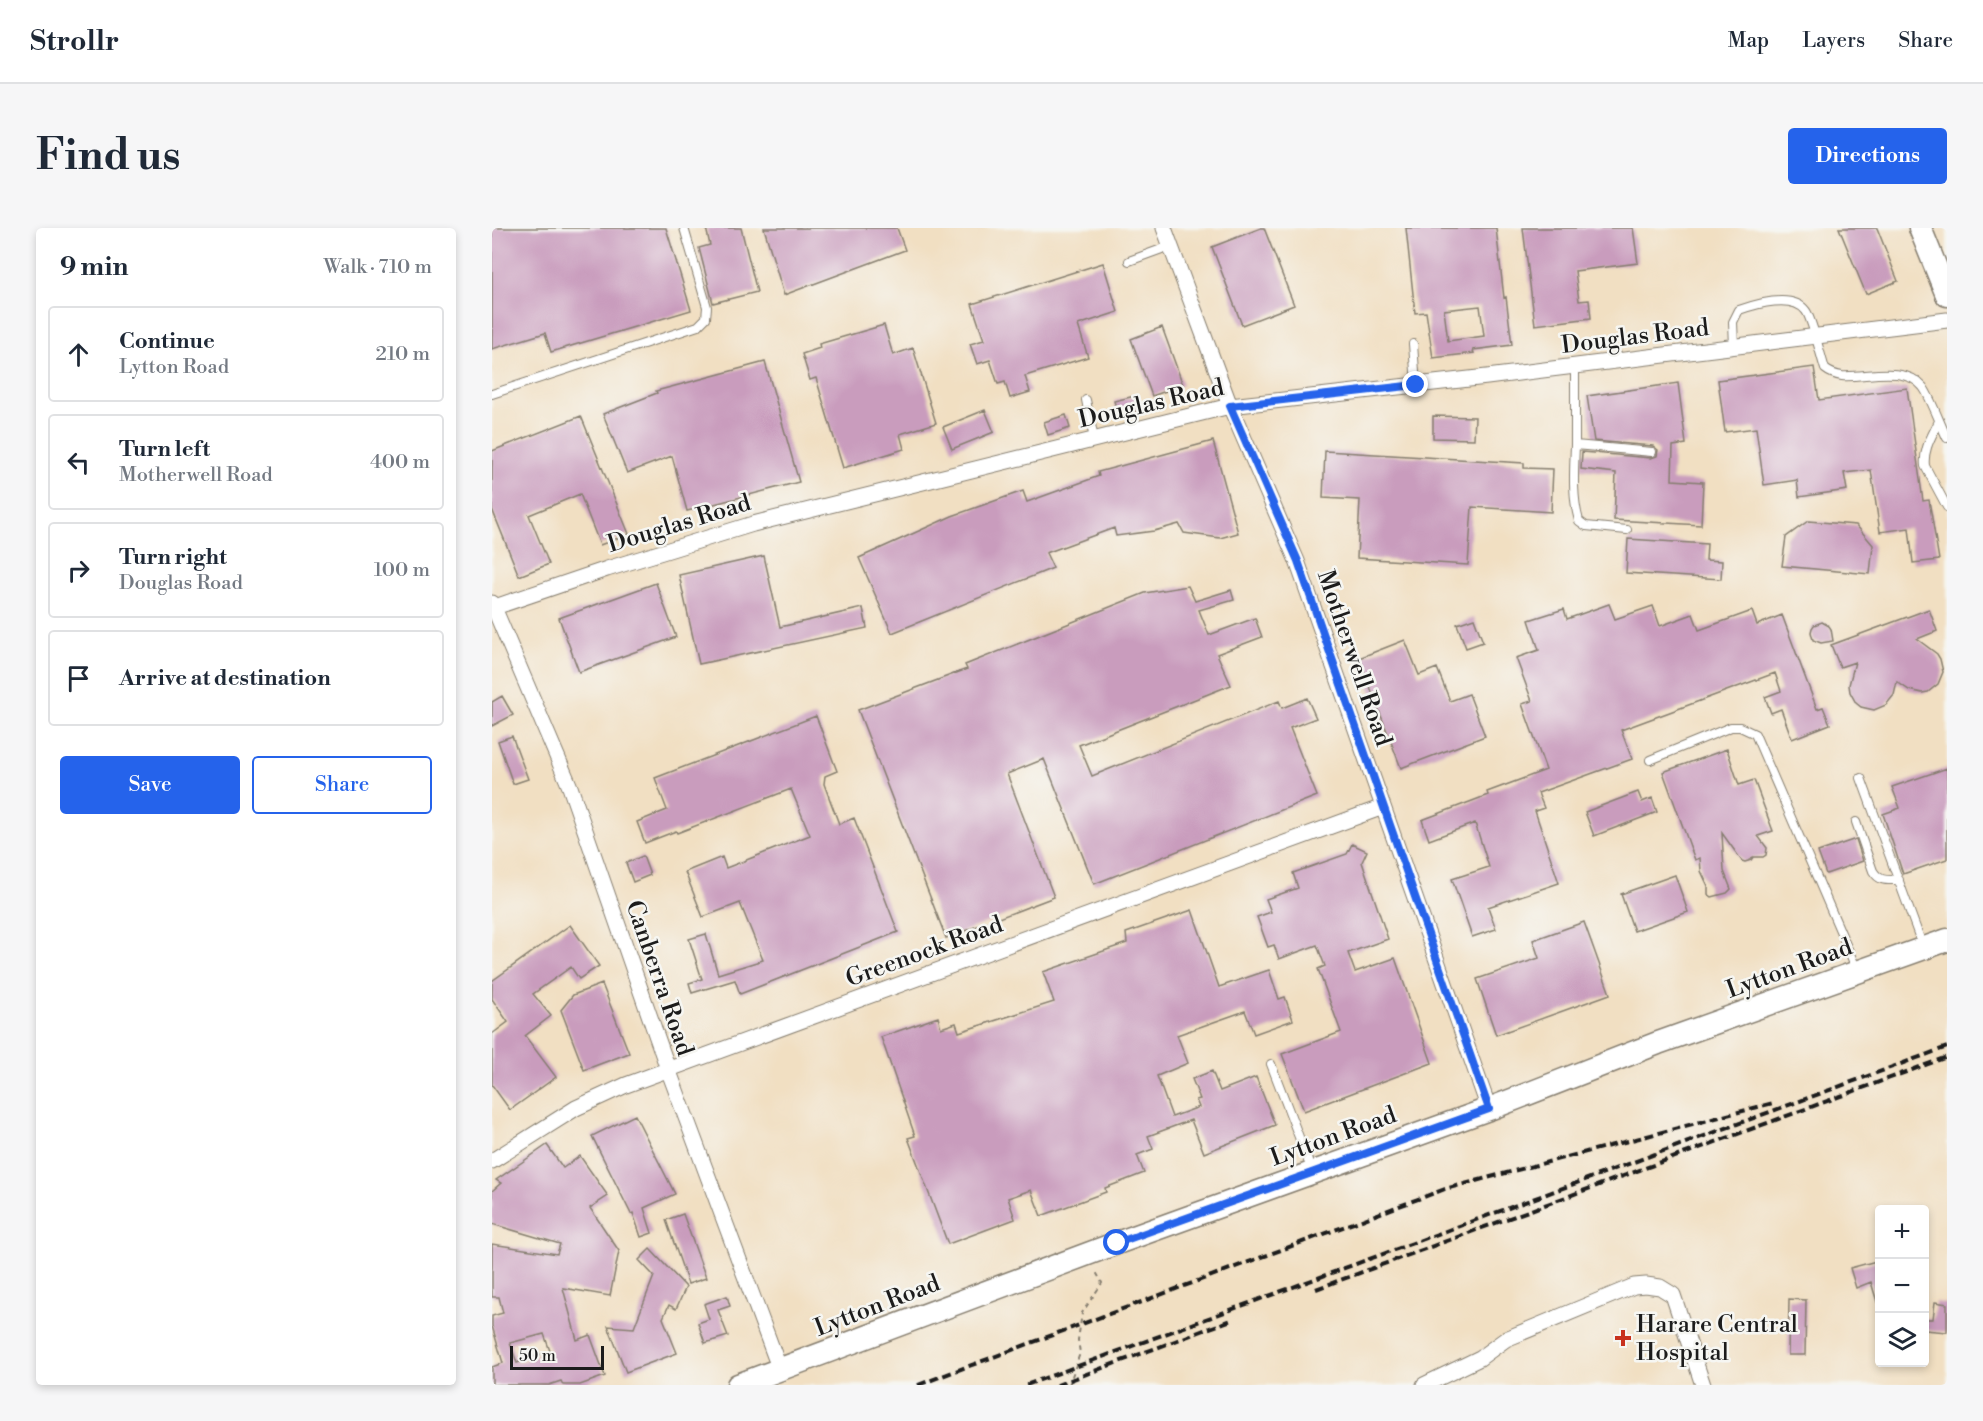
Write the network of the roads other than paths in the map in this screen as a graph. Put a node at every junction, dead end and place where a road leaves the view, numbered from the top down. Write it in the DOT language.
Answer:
graph roads {
  1 [pos="684,228"];
  2 [pos="1164,228"];
  3 [pos="1920,228"];
  4 [pos="1170,246"];
  5 [pos="1129,261"];
  6 [pos="1947,295"];
  7 [pos="1947,320"];
  8 [pos="1815,337"];
  9 [pos="1413,344"];
  10 [pos="1734,346"];
  11 [pos="1575,366"];
  12 [pos="1416,385"];
  13 [pos="492,394"];
  14 [pos="1086,400"];
  15 [pos="1230,406"];
  16 [pos="1939,421"];
  17 [pos="1947,438"];
  18 [pos="1094,439"];
  19 [pos="1575,446"];
  20 [pos="1652,452"];
  21 [pos="1947,507"];
  22 [pos="1627,530"];
  23 [pos="492,606"];
  24 [pos="1650,760"];
  25 [pos="1862,778"];
  26 [pos="1383,807"];
  27 [pos="1856,822"];
  28 [pos="1899,880"];
  29 [pos="1947,940"];
  30 [pos="1923,948"];
  31 [pos="1858,971"];
  32 [pos="1271,1064"];
  33 [pos="668,1069"];
  34 [pos="1489,1109"];
  35 [pos="492,1161"];
  36 [pos="1313,1173"];
  37 [pos="780,1370"];
  38 [pos="738,1385"];
  39 [pos="1424,1385"];
  40 [pos="1703,1385"];
  1 -- 13 [label="lane"];
  2 -- 4 [label="street, Motherwell Road"];
  3 -- 6 [label="main road"];
  4 -- 5 [label="lane"];
  4 -- 15 [label="street, Motherwell Road"];
  7 -- 8 [label="street, Douglas Road"];
  8 -- 10 [label="street, Douglas Road"];
  8 -- 10 [label="lane"];
  8 -- 16 [label="lane"];
  9 -- 12 [label="lane"];
  10 -- 11 [label="street, Douglas Road"];
  11 -- 12 [label="street, Douglas Road"];
  11 -- 19 [label="lane"];
  12 -- 15 [label="street, Douglas Road"];
  14 -- 18 [label="lane"];
  15 -- 18 [label="street, Douglas Road"];
  15 -- 26 [label="street, Motherwell Road"];
  16 -- 17 [label="lane"];
  16 -- 21 [label="lane"];
  18 -- 23 [label="street, Douglas Road"];
  19 -- 20 [label="lane"];
  19 -- 22 [label="lane"];
  23 -- 33 [label="street, Canberra Road"];
  24 -- 31 [label="lane"];
  25 -- 28 [label="lane"];
  26 -- 33 [label="street, Greenock Road"];
  26 -- 34 [label="street, Motherwell Road"];
  27 -- 28 [label="lane"];
  28 -- 30 [label="lane"];
  29 -- 30 [label="main road, Lytton Road"];
  30 -- 31 [label="main road, Lytton Road"];
  31 -- 34 [label="main road, Lytton Road"];
  32 -- 36 [label="lane"];
  33 -- 35 [label="street, Greenock Road"];
  33 -- 37 [label="street, Canberra Road"];
  34 -- 36 [label="main road, Lytton Road"];
  36 -- 37 [label="main road, Lytton Road"];
  37 -- 38 [label="main road, Lytton Road"];
  39 -- 40 [label="street"];
}
